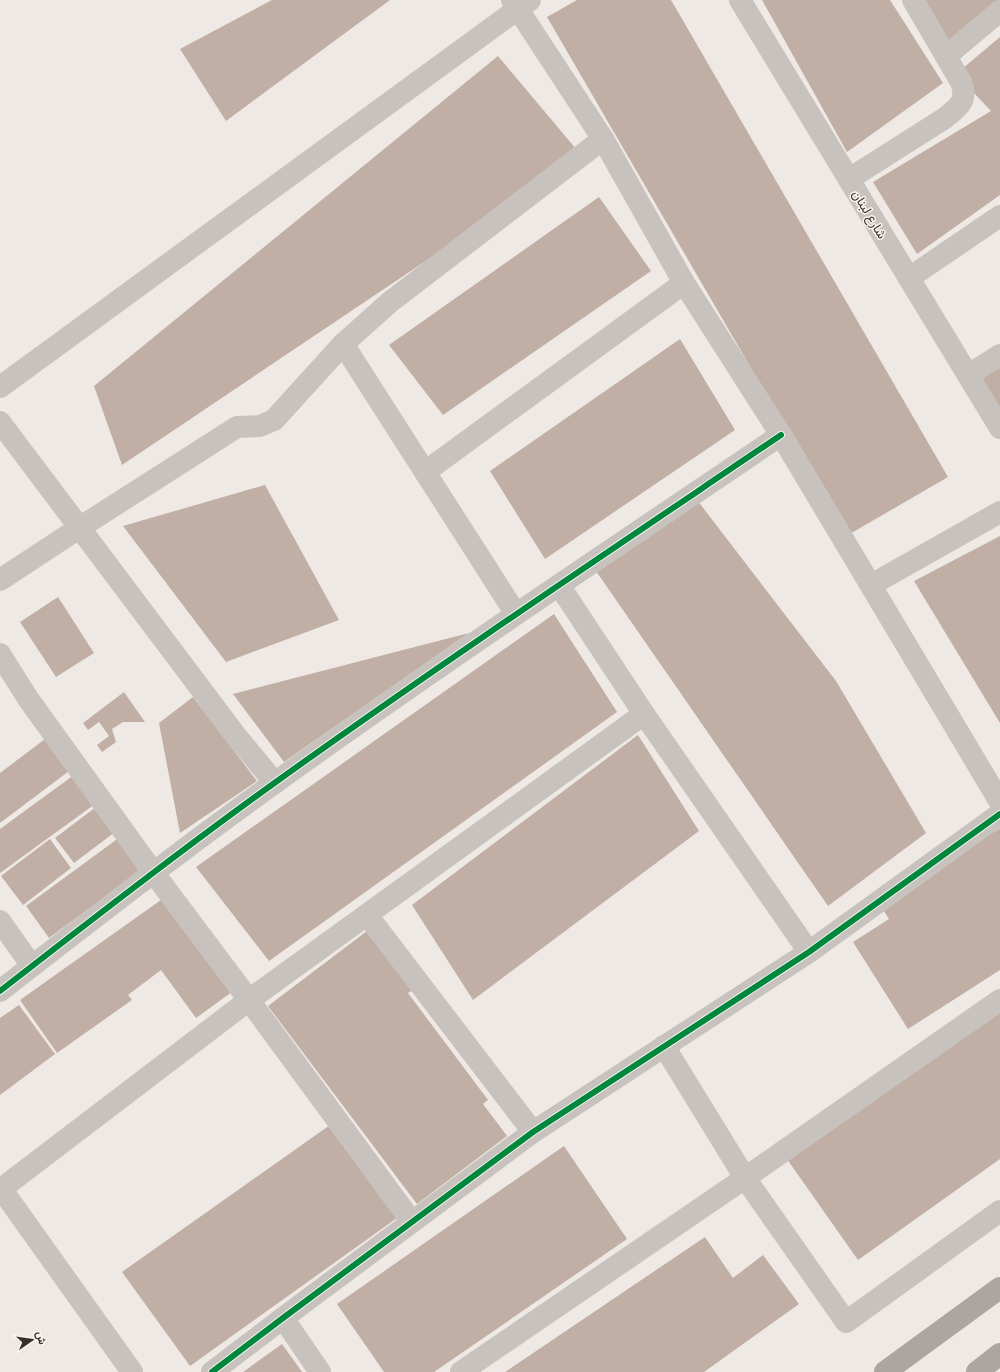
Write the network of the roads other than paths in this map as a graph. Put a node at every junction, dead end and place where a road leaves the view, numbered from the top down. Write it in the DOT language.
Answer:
graph roads {
  1 [pos="740,0"];
  2 [pos="913,0"];
  3 [pos="520,3"];
  4 [pos="1000,11"];
  5 [pos="946,56"];
  6 [pos="603,139"];
  7 [pos="849,179"];
  8 [pos="1000,216"];
  9 [pos="909,278"];
  10 [pos="684,283"];
  11 [pos="343,344"];
  12 [pos="1000,354"];
  13 [pos="968,375"];
  14 [pos="3,380"];
  15 [pos="0,422"];
  16 [pos="1000,428"];
  17 [pos="781,435"];
  18 [pos="425,472"];
  19 [pos="1000,512"];
  20 [pos="79,528"];
  21 [pos="0,580"];
  22 [pos="559,585"];
  23 [pos="871,585"];
  24 [pos="516,614"];
  25 [pos="0,654"];
  26 [pos="644,714"];
  27 [pos="275,783"];
  28 [pos="1000,802"];
  29 [pos="1000,814"];
  30 [pos="153,872"];
  31 [pos="367,915"];
  32 [pos="0,921"];
  33 [pos="809,952"];
  34 [pos="32,966"];
  35 [pos="0,991"];
  36 [pos="249,1000"];
  37 [pos="1000,1000"];
  38 [pos="664,1046"];
  39 [pos="533,1132"];
  40 [pos="745,1178"];
  41 [pos="1,1188"];
  42 [pos="1000,1211"];
  43 [pos="412,1222"];
  44 [pos="1000,1288"];
  45 [pos="283,1318"];
  46 [pos="1000,1354"];
  47 [pos="132,1372"];
  48 [pos="212,1372"];
  49 [pos="320,1372"];
  50 [pos="461,1372"];
  51 [pos="885,1372"];
  52 [pos="977,1372"];
  1 -- 7 [label="street, شارع لبنان"];
  2 -- 5 [label="street"];
  3 -- 6 [label="street"];
  3 -- 14 [label="street"];
  4 -- 5 [label="street"];
  5 -- 7 [label="street"];
  6 -- 10 [label="street"];
  6 -- 11 [label="street"];
  7 -- 9 [label="street, شارع لبنان"];
  8 -- 9 [label="street"];
  9 -- 13 [label="street, شارع لبنان"];
  10 -- 17 [label="street"];
  10 -- 18 [label="street"];
  11 -- 18 [label="street"];
  11 -- 20 [label="street"];
  12 -- 13 [label="street"];
  13 -- 16 [label="street, شارع لبنان"];
  15 -- 20 [label="street"];
  17 -- 22 [label="street"];
  17 -- 23 [label="street"];
  18 -- 24 [label="street"];
  19 -- 23 [label="street"];
  20 -- 21 [label="street"];
  20 -- 27 [label="street"];
  22 -- 24 [label="street"];
  22 -- 26 [label="street"];
  23 -- 28 [label="street"];
  24 -- 27 [label="street"];
  25 -- 30 [label="street"];
  26 -- 31 [label="street"];
  26 -- 33 [label="street"];
  27 -- 30 [label="street"];
  29 -- 33 [label="street"];
  30 -- 34 [label="street"];
  30 -- 36 [label="street"];
  31 -- 36 [label="street"];
  31 -- 39 [label="street"];
  32 -- 34 [label="street"];
  33 -- 38 [label="street"];
  34 -- 35 [label="street"];
  36 -- 41 [label="street"];
  36 -- 43 [label="street"];
  37 -- 40 [label="street"];
  38 -- 39 [label="street"];
  38 -- 40 [label="street"];
  39 -- 43 [label="street"];
  40 -- 42 [label="street"];
  40 -- 50 [label="street"];
  41 -- 47 [label="street"];
  43 -- 45 [label="street"];
  44 -- 51 [label="main road"];
  45 -- 48 [label="street"];
  45 -- 49 [label="street"];
  46 -- 52 [label="main road"];
}
